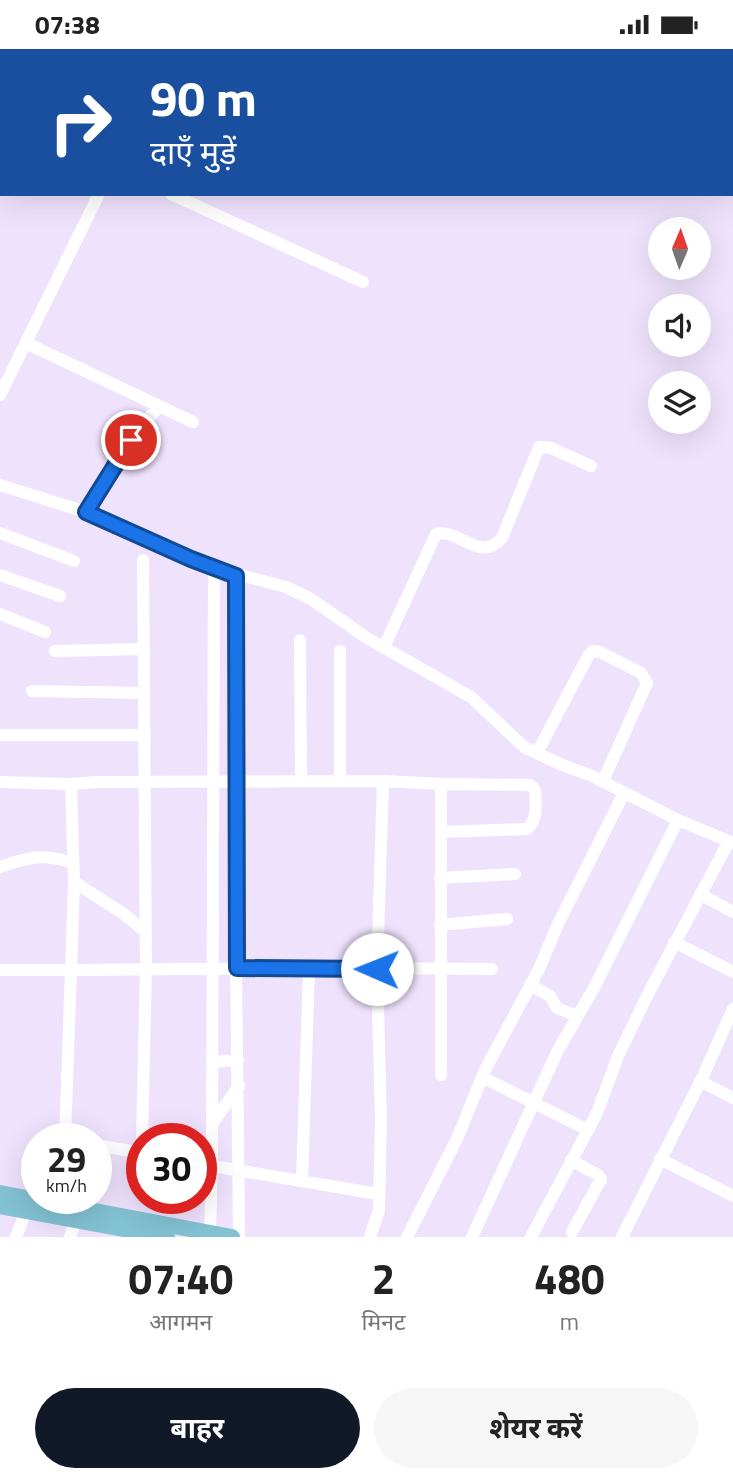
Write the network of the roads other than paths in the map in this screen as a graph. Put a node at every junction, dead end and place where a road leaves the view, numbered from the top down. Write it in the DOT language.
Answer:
graph roads {
  1 [pos="98,196"];
  2 [pos="175,196"];
  3 [pos="363,282"];
  4 [pos="26,343"];
  5 [pos="0,395"];
  6 [pos="159,405"];
  7 [pos="193,422"];
  8 [pos="591,466"];
  9 [pos="0,485"];
  10 [pos="86,512"];
  11 [pos="0,533"];
  12 [pos="143,559"];
  13 [pos="74,561"];
  14 [pos="214,568"];
  15 [pos="0,575"];
  16 [pos="236,576"];
  17 [pos="60,596"];
  18 [pos="0,614"];
  19 [pos="45,632"];
  20 [pos="300,640"];
  21 [pos="384,647"];
  22 [pos="144,649"];
  23 [pos="55,651"];
  24 [pos="340,651"];
  25 [pos="32,691"];
  26 [pos="144,693"];
  27 [pos="0,734"];
  28 [pos="145,736"];
  29 [pos="537,753"];
  30 [pos="301,781"];
  31 [pos="340,781"];
  32 [pos="383,781"];
  33 [pos="603,781"];
  34 [pos="0,782"];
  35 [pos="145,782"];
  36 [pos="213,782"];
  37 [pos="237,782"];
  38 [pos="441,784"];
  39 [pos="71,785"];
  40 [pos="624,793"];
  41 [pos="678,820"];
  42 [pos="441,832"];
  43 [pos="731,842"];
  44 [pos="73,863"];
  45 [pos="0,867"];
  46 [pos="213,867"];
  47 [pos="236,867"];
  48 [pos="515,874"];
  49 [pos="440,878"];
  50 [pos="74,882"];
  51 [pos="699,894"];
  52 [pos="733,912"];
  53 [pos="507,919"];
  54 [pos="440,925"];
  55 [pos="146,932"];
  56 [pos="674,942"];
  57 [pos="237,968"];
  58 [pos="440,968"];
  59 [pos="146,969"];
  60 [pos="213,969"];
  61 [pos="309,969"];
  62 [pos="377,969"];
  63 [pos="492,969"];
  64 [pos="0,970"];
  65 [pos="71,970"];
  66 [pos="733,972"];
  67 [pos="530,985"];
  68 [pos="733,1009"];
  69 [pos="577,1016"];
  70 [pos="730,1025"];
  71 [pos="239,1061"];
  72 [pos="212,1062"];
  73 [pos="441,1075"];
  74 [pos="482,1077"];
  75 [pos="700,1081"];
  76 [pos="239,1086"];
  77 [pos="733,1098"];
  78 [pos="534,1105"];
  79 [pos="66,1123"];
  80 [pos="142,1123"];
  81 [pos="212,1123"];
  82 [pos="213,1123"];
  83 [pos="588,1130"];
  84 [pos="660,1159"];
  85 [pos="571,1160"];
  86 [pos="217,1167"];
  87 [pos="240,1171"];
  88 [pos="302,1181"];
  89 [pos="0,1193"];
  90 [pos="378,1194"];
  91 [pos="21,1196"];
  92 [pos="733,1196"];
  93 [pos="217,1202"];
  94 [pos="0,1206"];
  95 [pos="21,1210"];
  96 [pos="112,1212"];
  97 [pos="25,1214"];
  98 [pos="43,1214"];
  99 [pos="76,1220"];
  100 [pos="572,1231"];
  101 [pos="226,1236"];
  102 [pos="16,1237"];
  103 [pos="70,1237"];
  104 [pos="167,1237"];
  105 [pos="370,1237"];
  106 [pos="407,1237"];
  107 [pos="472,1237"];
  108 [pos="531,1237"];
  109 [pos="622,1237"];
  1 -- 4 [label="street"];
  2 -- 3 [label="street"];
  4 -- 5 [label="street"];
  4 -- 6 [label="street"];
  6 -- 7 [label="street"];
  6 -- 10 [label="street"];
  8 -- 21 [label="street"];
  9 -- 10 [label="street"];
  10 -- 14 [label="street"];
  11 -- 13 [label="street"];
  12 -- 22 [label="street"];
  14 -- 16 [label="street"];
  14 -- 36 [label="street"];
  15 -- 17 [label="street"];
  16 -- 21 [label="street"];
  16 -- 37 [label="street"];
  18 -- 19 [label="street"];
  20 -- 30 [label="street"];
  21 -- 29 [label="street"];
  22 -- 23 [label="street"];
  22 -- 26 [label="street"];
  24 -- 31 [label="street"];
  25 -- 26 [label="street"];
  26 -- 28 [label="street"];
  27 -- 28 [label="street"];
  28 -- 35 [label="street"];
  29 -- 33 [label="street"];
  29 -- 33 [label="street"];
  30 -- 31 [label="street"];
  30 -- 37 [label="street"];
  31 -- 32 [label="street"];
  32 -- 38 [label="street"];
  32 -- 62 [label="street"];
  33 -- 40 [label="street"];
  34 -- 39 [label="street"];
  35 -- 36 [label="street"];
  35 -- 39 [label="street"];
  35 -- 55 [label="street"];
  36 -- 37 [label="street"];
  36 -- 46 [label="street"];
  37 -- 47 [label="street"];
  38 -- 42 [label="street"];
  38 -- 42 [label="street"];
  39 -- 44 [label="street"];
  40 -- 41 [label="street"];
  40 -- 67 [label="street"];
  41 -- 43 [label="street"];
  41 -- 69 [label="street"];
  42 -- 49 [label="street"];
  43 -- 51 [label="street"];
  44 -- 45 [label="street"];
  44 -- 50 [label="street"];
  46 -- 47 [label="street"];
  46 -- 60 [label="street"];
  47 -- 57 [label="street"];
  48 -- 49 [label="street"];
  49 -- 54 [label="street"];
  50 -- 55 [label="street"];
  50 -- 65 [label="street"];
  51 -- 52 [label="street"];
  51 -- 56 [label="street"];
  53 -- 54 [label="street"];
  54 -- 58 [label="street"];
  55 -- 59 [label="street"];
  56 -- 66 [label="street"];
  56 -- 83 [label="street"];
  57 -- 60 [label="street"];
  57 -- 61 [label="street"];
  57 -- 71 [label="street"];
  58 -- 62 [label="street"];
  58 -- 63 [label="street"];
  58 -- 73 [label="street"];
  59 -- 60 [label="street"];
  59 -- 65 [label="street"];
  59 -- 80 [label="street"];
  60 -- 72 [label="street"];
  61 -- 62 [label="street"];
  61 -- 88 [label="street"];
  62 -- 90 [label="street"];
  64 -- 65 [label="street"];
  65 -- 79 [label="street"];
  67 -- 69 [label="street"];
  67 -- 74 [label="street"];
  68 -- 70 [label="street"];
  69 -- 78 [label="street"];
  70 -- 75 [label="street"];
  71 -- 72 [label="street"];
  71 -- 76 [label="street"];
  72 -- 81 [label="street"];
  74 -- 78 [label="street"];
  74 -- 106 [label="street"];
  75 -- 77 [label="street"];
  75 -- 84 [label="street"];
  76 -- 82 [label="street"];
  76 -- 87 [label="street"];
  78 -- 83 [label="street"];
  78 -- 107 [label="street"];
  83 -- 85 [label="street"];
  84 -- 92 [label="street"];
  84 -- 109 [label="street"];
  85 -- 100 [label="street"];
  85 -- 108 [label="street"];
  86 -- 87 [label="street"];
  87 -- 88 [label="street"];
  87 -- 101 [label="street"];
  88 -- 90 [label="street"];
  89 -- 91 [label="main road"];
  90 -- 105 [label="street"];
  93 -- 101 [label="street"];
  94 -- 95 [label="main road"];
  96 -- 101 [label="main road"];
  97 -- 102 [label="street"];
  98 -- 99 [label="main road"];
  99 -- 103 [label="street"];
  99 -- 104 [label="main road"];
}
